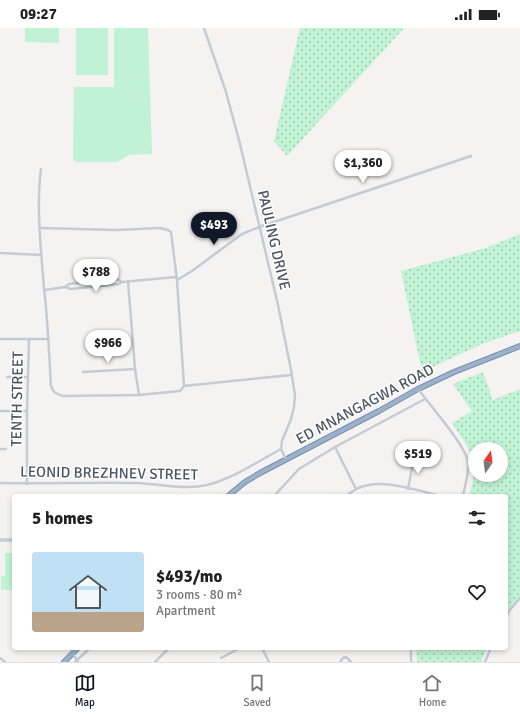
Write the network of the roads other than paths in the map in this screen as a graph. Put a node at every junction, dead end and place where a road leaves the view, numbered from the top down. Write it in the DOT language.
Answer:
graph roads {
  1 [pos="204,28"];
  2 [pos="471,156"];
  3 [pos="41,169"];
  4 [pos="259,227"];
  5 [pos="40,228"];
  6 [pos="0,253"];
  7 [pos="41,256"];
  8 [pos="176,277"];
  9 [pos="177,280"];
  10 [pos="128,281"];
  11 [pos="86,282"];
  12 [pos="122,282"];
  13 [pos="65,287"];
  14 [pos="87,287"];
  15 [pos="45,290"];
  16 [pos="0,339"];
  17 [pos="48,339"];
  18 [pos="29,340"];
  19 [pos="520,346"];
  20 [pos="135,369"];
  21 [pos="83,372"];
  22 [pos="291,375"];
  23 [pos="7,377"];
  24 [pos="28,377"];
  25 [pos="184,386"];
  26 [pos="418,389"];
  27 [pos="139,395"];
  28 [pos="425,399"];
  29 [pos="0,411"];
  30 [pos="27,411"];
  31 [pos="335,447"];
  32 [pos="0,449"];
  33 [pos="281,449"];
  34 [pos="6,450"];
  35 [pos="286,459"];
  36 [pos="428,462"];
  37 [pos="0,483"];
  38 [pos="27,484"];
  39 [pos="356,489"];
  40 [pos="408,489"];
  41 [pos="231,494"];
  42 [pos="276,494"];
  43 [pos="349,494"];
  44 [pos="432,494"];
  45 [pos="463,494"];
  46 [pos="0,540"];
  47 [pos="12,540"];
  48 [pos="520,598"];
  49 [pos="518,601"];
  50 [pos="520,604"];
  51 [pos="508,613"];
  52 [pos="76,650"];
  53 [pos="88,650"];
  54 [pos="167,650"];
  55 [pos="236,650"];
  56 [pos="263,650"];
  57 [pos="411,650"];
  58 [pos="491,650"];
  59 [pos="72,653"];
  60 [pos="0,658"];
  61 [pos="221,658"];
  62 [pos="6,662"];
  63 [pos="64,662"];
  64 [pos="77,662"];
  65 [pos="156,662"];
  66 [pos="269,662"];
  67 [pos="340,662"];
  68 [pos="352,662"];
  69 [pos="411,662"];
  70 [pos="485,662"];
  1 -- 4 [label="street, PAULING DRIVE"];
  2 -- 4 [label="street"];
  3 -- 5 [label="street"];
  4 -- 9 [label="street"];
  4 -- 22 [label="street, PAULING DRIVE"];
  5 -- 7 [label="street"];
  5 -- 8 [label="street"];
  6 -- 7 [label="street"];
  7 -- 15 [label="street"];
  8 -- 9 [label="street"];
  8 -- 10 [label="street"];
  9 -- 25 [label="street"];
  10 -- 12 [label="street"];
  10 -- 20 [label="street"];
  11 -- 12 [label="street"];
  11 -- 13 [label="street"];
  11 -- 14 [label="street"];
  12 -- 14 [label="street"];
  13 -- 14 [label="street"];
  13 -- 15 [label="street"];
  15 -- 17 [label="street"];
  16 -- 18 [label="street"];
  17 -- 18 [label="street"];
  17 -- 27 [label="street"];
  18 -- 24 [label="street, TENTH STREET"];
  19 -- 26 [label="highway, ED MNANGAGWA ROAD"];
  20 -- 21 [label="street"];
  20 -- 27 [label="street"];
  22 -- 25 [label="street"];
  22 -- 33 [label="street, PAULING DRIVE"];
  23 -- 24 [label="street"];
  24 -- 30 [label="street, TENTH STREET"];
  25 -- 27 [label="street"];
  26 -- 28 [label="street"];
  26 -- 35 [label="highway, ED MNANGAGWA ROAD"];
  28 -- 31 [label="street"];
  28 -- 45 [label="street"];
  29 -- 30 [label="street"];
  30 -- 38 [label="street, TENTH STREET"];
  31 -- 39 [label="street"];
  31 -- 42 [label="street"];
  32 -- 34 [label="street"];
  33 -- 35 [label="street"];
  33 -- 38 [label="street, LEONID BREZHNEV STREET"];
  35 -- 41 [label="highway, ED MNANGAGWA ROAD"];
  36 -- 40 [label="street"];
  37 -- 38 [label="street, LEONID BREZHNEV STREET"];
  39 -- 40 [label="street"];
  39 -- 43 [label="street"];
  40 -- 44 [label="street"];
  46 -- 47 [label="main road"];
  48 -- 49 [label="street"];
  49 -- 50 [label="street"];
  49 -- 51 [label="street"];
  52 -- 59 [label="highway"];
  53 -- 64 [label="street"];
  54 -- 65 [label="street"];
  55 -- 61 [label="street"];
  56 -- 66 [label="street"];
  57 -- 69 [label="street"];
  58 -- 70 [label="street"];
  59 -- 63 [label="highway"];
  59 -- 64 [label="street"];
  60 -- 62 [label="street"];
  67 -- 68 [label="street"];
}
